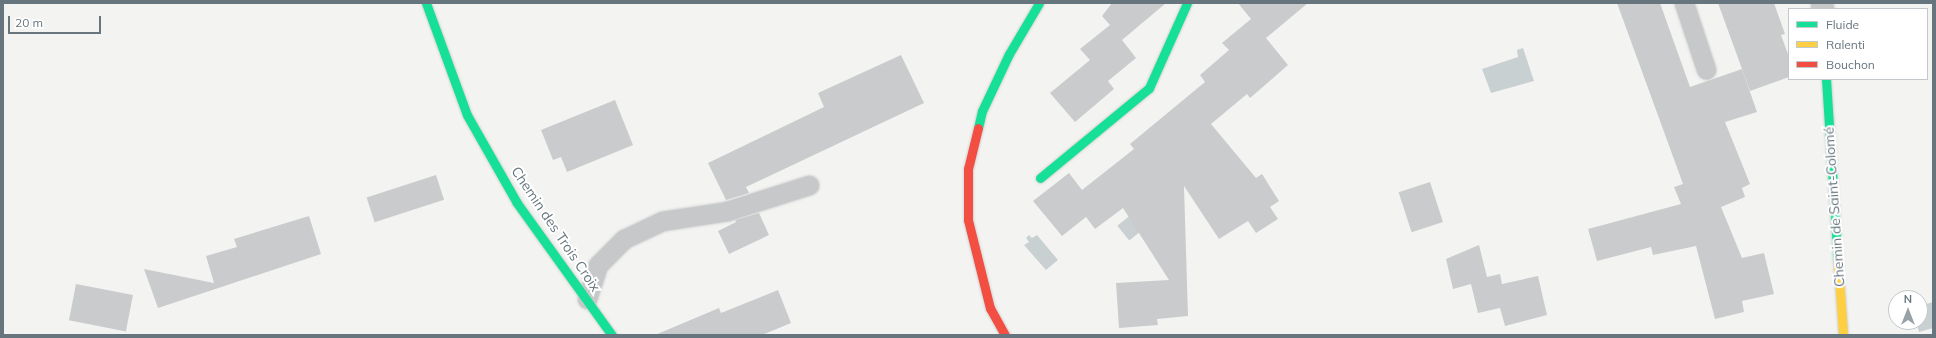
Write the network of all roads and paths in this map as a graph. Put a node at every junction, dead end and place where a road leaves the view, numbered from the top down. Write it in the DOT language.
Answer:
graph roads {
  1 [pos="426,3"];
  2 [pos="1039,3"];
  3 [pos="1187,3"];
  4 [pos="1684,3"];
  5 [pos="1706,69"];
  6 [pos="1826,80"];
  7 [pos="1040,178"];
  8 [pos="810,184"];
  9 [pos="587,299"];
  10 [pos="612,335"];
  11 [pos="1005,335"];
  12 [pos="1843,335"];
  1 -- 9 [label="street, Chemin des Trois Croix"];
  2 -- 11 [label="street"];
  3 -- 7 [label="street"];
  4 -- 5 [label="lane"];
  6 -- 12 [label="street, Chemin de Saint-Colomé"];
  8 -- 9 [label="lane"];
  9 -- 10 [label="street, Chemin des Trois Croix"];
}
